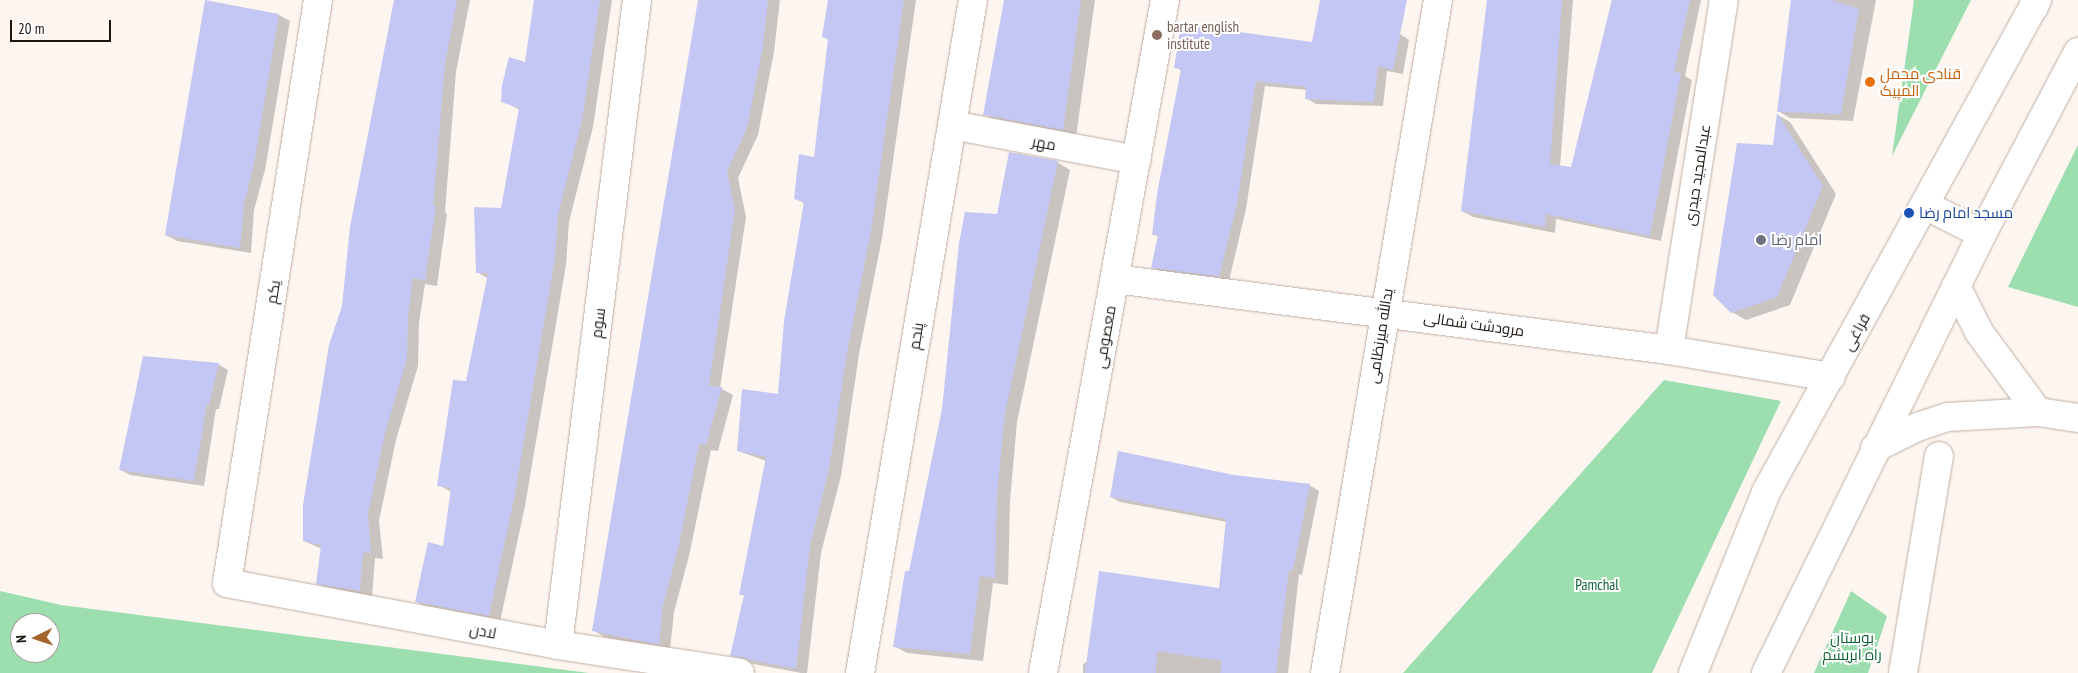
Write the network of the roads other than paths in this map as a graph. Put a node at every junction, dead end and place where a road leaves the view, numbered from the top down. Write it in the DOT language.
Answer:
graph roads {
  1 [pos="318,0"];
  2 [pos="637,0"];
  3 [pos="973,0"];
  4 [pos="1165,0"];
  5 [pos="1438,0"];
  6 [pos="1724,0"];
  7 [pos="2035,2"];
  8 [pos="2078,52"];
  9 [pos="952,125"];
  10 [pos="1137,160"];
  11 [pos="1925,205"];
  12 [pos="1982,234"];
  13 [pos="1115,279"];
  14 [pos="1956,286"];
  15 [pos="1384,312"];
  16 [pos="1669,350"];
  17 [pos="1832,377"];
  18 [pos="2038,412"];
  19 [pos="2078,418"];
  20 [pos="1875,448"];
  21 [pos="1939,456"];
  22 [pos="228,583"];
  23 [pos="558,645"];
  24 [pos="740,673"];
  25 [pos="860,673"];
  26 [pos="1043,673"];
  27 [pos="1325,673"];
  28 [pos="1693,673"];
  29 [pos="1766,673"];
  30 [pos="1903,673"];
  1 -- 22 [label="street, یکم"];
  2 -- 23 [label="street, سوم"];
  3 -- 9 [label="street, پنجم"];
  4 -- 10 [label="street, معصومی"];
  5 -- 15 [label="street, یدالله میرنظامی"];
  6 -- 16 [label="street, عبدالمجید حیدری"];
  7 -- 11 [label="street, فراغی"];
  8 -- 12 [label="street"];
  9 -- 10 [label="street, مهر"];
  9 -- 25 [label="street, پنجم"];
  10 -- 13 [label="street, معصومی"];
  11 -- 12 [label="street"];
  11 -- 17 [label="street, فراغی"];
  12 -- 14 [label="street"];
  13 -- 15 [label="street, مرودشت شمالی"];
  13 -- 26 [label="street, معصومی"];
  14 -- 18 [label="street"];
  14 -- 20 [label="street"];
  15 -- 16 [label="street, مرودشت شمالی"];
  15 -- 27 [label="street, یدالله میرنظامی"];
  16 -- 17 [label="street, مرودشت شمالی"];
  17 -- 28 [label="street, فراغی"];
  18 -- 19 [label="street"];
  18 -- 20 [label="street"];
  20 -- 29 [label="street"];
  21 -- 30 [label="street"];
  22 -- 23 [label="street, لادن"];
  23 -- 24 [label="street, لادن"];
}
